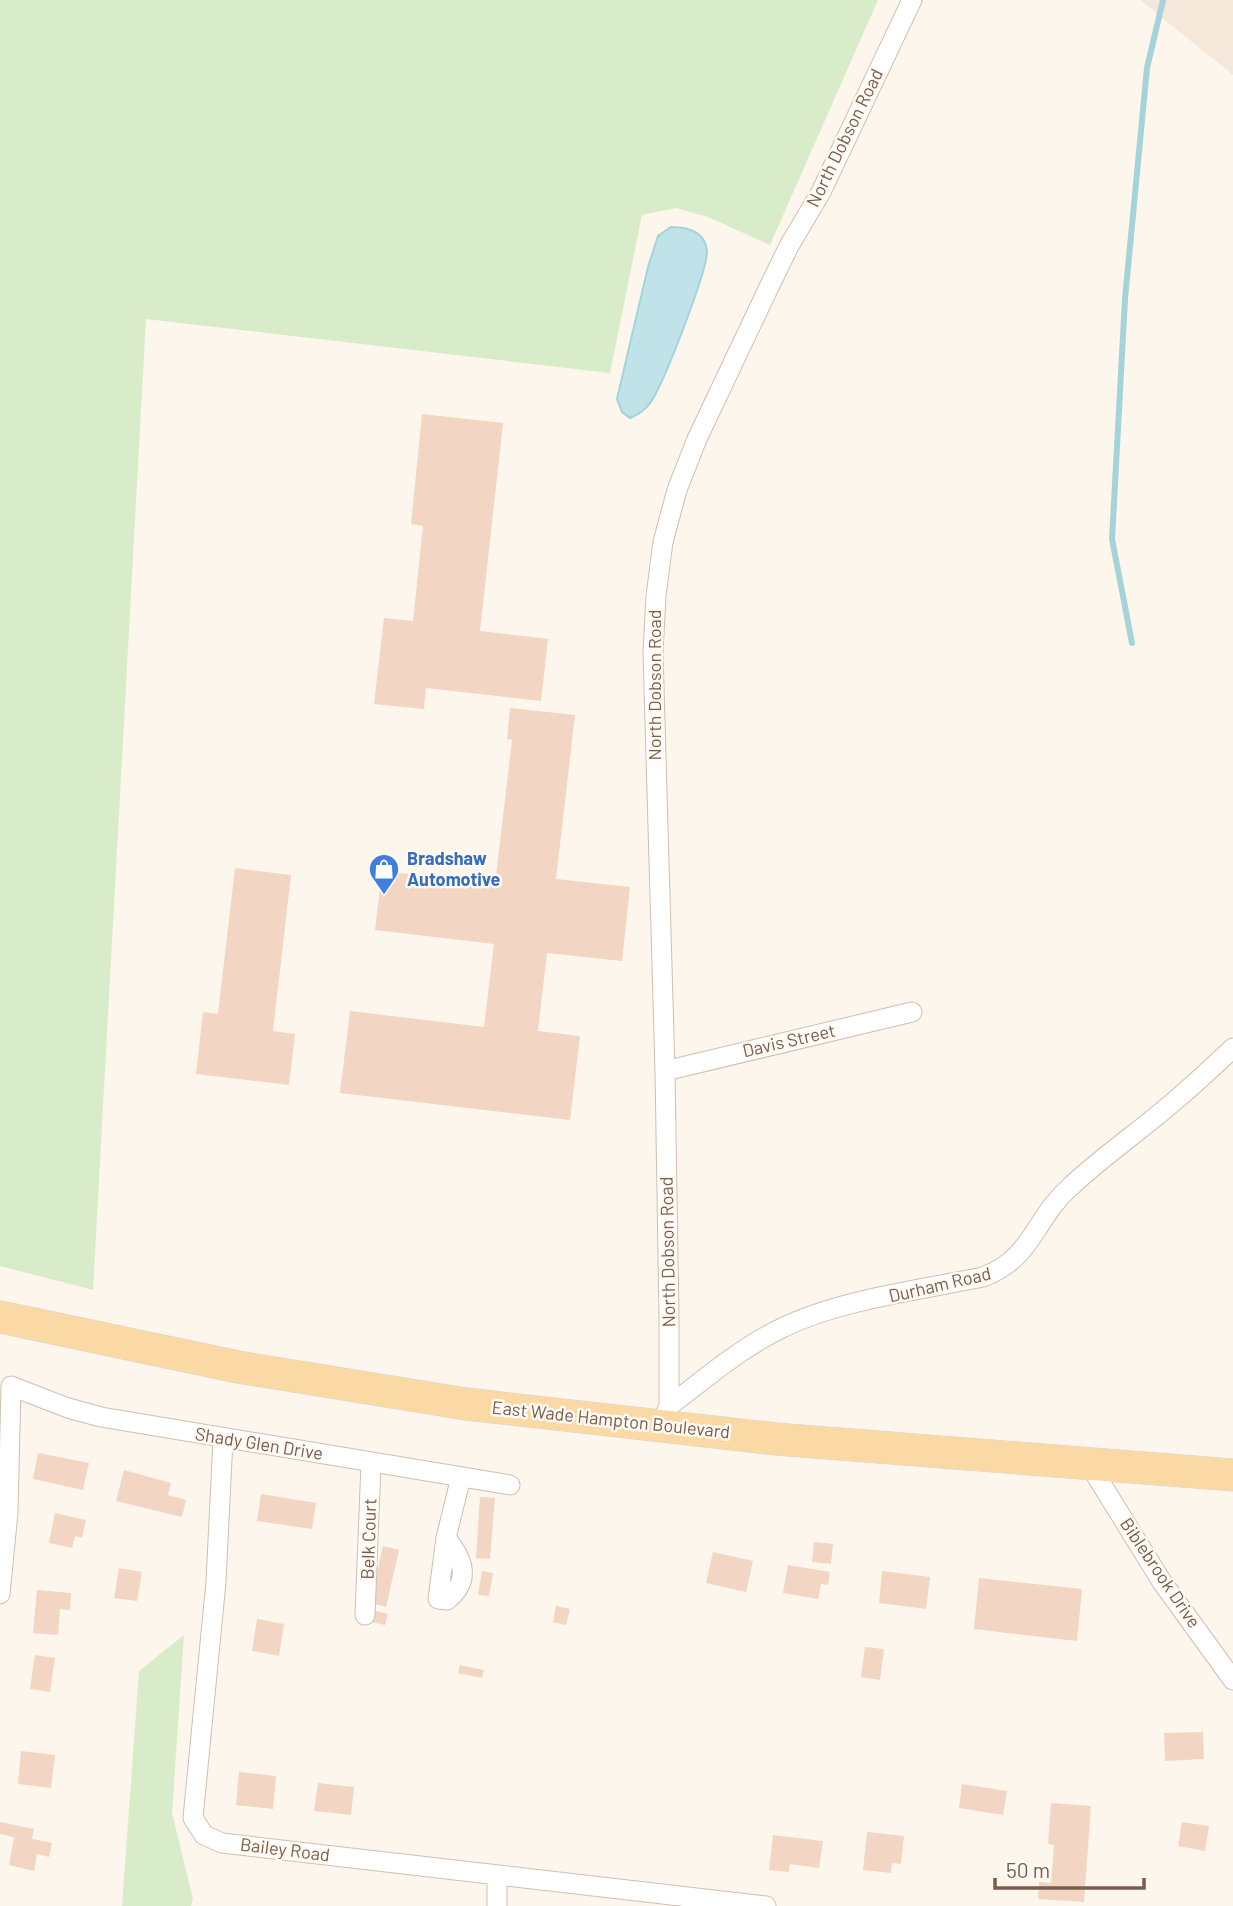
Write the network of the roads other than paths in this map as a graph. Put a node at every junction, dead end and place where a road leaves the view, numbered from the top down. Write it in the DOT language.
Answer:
graph roads {
  1 [pos="912,0"];
  2 [pos="912,1012"];
  3 [pos="1233,1048"];
  4 [pos="665,1071"];
  5 [pos="0,1317"];
  6 [pos="664,1415"];
  7 [pos="223,1439"];
  8 [pos="371,1463"];
  9 [pos="1089,1464"];
  10 [pos="1232,1475"];
  11 [pos="461,1477"];
  12 [pos="510,1485"];
  13 [pos="446,1538"];
  14 [pos="0,1594"];
  15 [pos="365,1615"];
  16 [pos="1233,1680"];
  17 [pos="497,1876"];
  18 [pos="497,1906"];
  19 [pos="766,1906"];
  1 -- 4 [label="street, North Dobson Road"];
  2 -- 4 [label="street, Davis Street"];
  3 -- 6 [label="street, Durham Road"];
  4 -- 6 [label="street, North Dobson Road"];
  5 -- 6 [label="main road, East Wade Hampton Boulevard"];
  6 -- 9 [label="main road, East Wade Hampton Boulevard"];
  7 -- 8 [label="street, Shady Glen Drive"];
  7 -- 14 [label="street, Shady Glen Drive"];
  7 -- 17 [label="street, Bailey Road"];
  8 -- 11 [label="street, Shady Glen Drive"];
  8 -- 15 [label="street, Belk Court"];
  9 -- 10 [label="main road, East Wade Hampton Boulevard"];
  9 -- 16 [label="street, Biblebrook Drive"];
  11 -- 12 [label="street, Shady Glen Drive"];
  11 -- 13 [label="street"];
  17 -- 18 [label="street"];
  17 -- 19 [label="street, Bailey Road"];
}
